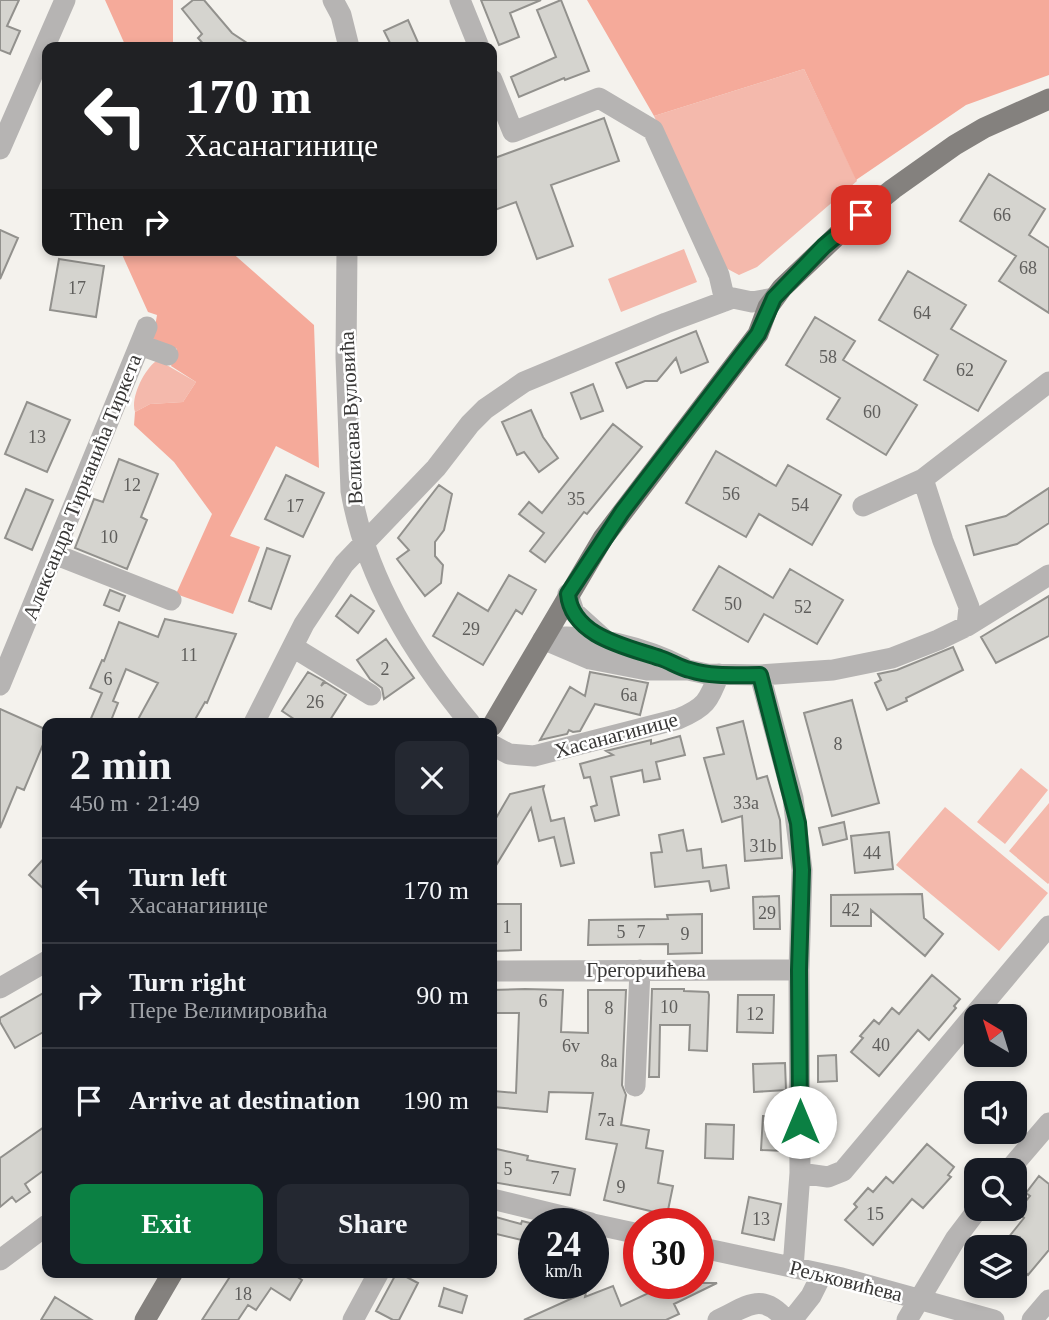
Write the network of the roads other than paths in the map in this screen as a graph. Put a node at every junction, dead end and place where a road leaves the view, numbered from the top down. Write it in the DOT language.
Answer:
graph roads {
  1 [pos="65,0"];
  2 [pos="333,0"];
  3 [pos="460,0"];
  4 [pos="47,42"];
  5 [pos="348,42"];
  6 [pos="477,42"];
  7 [pos="42,53"];
  8 [pos="497,92"];
  9 [pos="1049,99"];
  10 [pos="0,149"];
  11 [pos="347,256"];
  12 [pos="774,298"];
  13 [pos="725,301"];
  14 [pos="169,355"];
  15 [pos="1049,382"];
  16 [pos="923,479"];
  17 [pos="863,506"];
  18 [pos="365,542"];
  19 [pos="54,554"];
  20 [pos="1049,575"];
  21 [pos="568,594"];
  22 [pos="171,600"];
  23 [pos="967,626"];
  24 [pos="543,639"];
  25 [pos="607,641"];
  26 [pos="293,647"];
  27 [pos="688,670"];
  28 [pos="719,674"];
  29 [pos="760,675"];
  30 [pos="0,685"];
  31 [pos="370,695"];
  32 [pos="257,718"];
  33 [pos="466,718"];
  34 [pos="497,718"];
  35 [pos="497,748"];
  36 [pos="1049,926"];
  37 [pos="42,964"];
  38 [pos="640,970"];
  39 [pos="799,970"];
  40 [pos="497,971"];
  41 [pos="0,988"];
  42 [pos="635,1086"];
  43 [pos="1049,1122"];
  44 [pos="1020,1158"];
  45 [pos="800,1173"];
  46 [pos="497,1200"];
  47 [pos="528,1208"];
  48 [pos="970,1221"];
  49 [pos="42,1229"];
  50 [pos="714,1251"];
  51 [pos="0,1260"];
  52 [pos="793,1268"];
  53 [pos="822,1274"];
  54 [pos="170,1278"];
  55 [pos="376,1278"];
  56 [pos="920,1300"];
  57 [pos="1049,1300"];
  58 [pos="145,1320"];
  59 [pos="353,1320"];
  60 [pos="718,1320"];
  61 [pos="789,1320"];
  62 [pos="907,1320"];
  63 [pos="994,1320"];
  64 [pos="1032,1320"];
  1 -- 4 [label="street"];
  2 -- 5 [label="street"];
  3 -- 6 [label="street"];
  7 -- 10 [label="street"];
  8 -- 13 [label="street"];
  9 -- 12 [label="main road"];
  11 -- 18 [label="street, Велисава Вуловића"];
  12 -- 13 [label="street"];
  12 -- 21 [label="main road"];
  13 -- 18 [label="street"];
  14 -- 19 [label="street, Александра Тирнанића Тиркета"];
  15 -- 16 [label="street"];
  16 -- 17 [label="street"];
  16 -- 23 [label="street"];
  18 -- 26 [label="street"];
  18 -- 33 [label="street, Велисава Вуловића"];
  19 -- 22 [label="street"];
  19 -- 30 [label="street, Александра Тирнанића Тиркета"];
  20 -- 23 [label="street"];
  21 -- 24 [label="main road"];
  21 -- 25 [label="street"];
  23 -- 29 [label="street"];
  24 -- 25 [label="street"];
  24 -- 27 [label="street"];
  24 -- 34 [label="main road"];
  25 -- 27 [label="street"];
  26 -- 31 [label="street"];
  26 -- 32 [label="street"];
  27 -- 28 [label="street"];
  28 -- 29 [label="street"];
  28 -- 35 [label="street, Хасанагинице"];
  29 -- 39 [label="street"];
  36 -- 45 [label="street"];
  37 -- 41 [label="street"];
  38 -- 39 [label="street, Грегорчићева"];
  38 -- 40 [label="street, Грегорчићева"];
  38 -- 42 [label="street"];
  39 -- 45 [label="street"];
  43 -- 44 [label="street"];
  45 -- 52 [label="street"];
  46 -- 47 [label="street"];
  48 -- 56 [label="street"];
  49 -- 51 [label="street"];
  50 -- 52 [label="street, Рељковићева"];
  52 -- 53 [label="street, Рељковићева"];
  53 -- 56 [label="street, Рељковићева"];
  53 -- 61 [label="street"];
  54 -- 58 [label="main road"];
  55 -- 59 [label="street"];
  56 -- 62 [label="street"];
  56 -- 63 [label="street, Рељковићева"];
  57 -- 64 [label="street"];
  60 -- 61 [label="street"];
}
